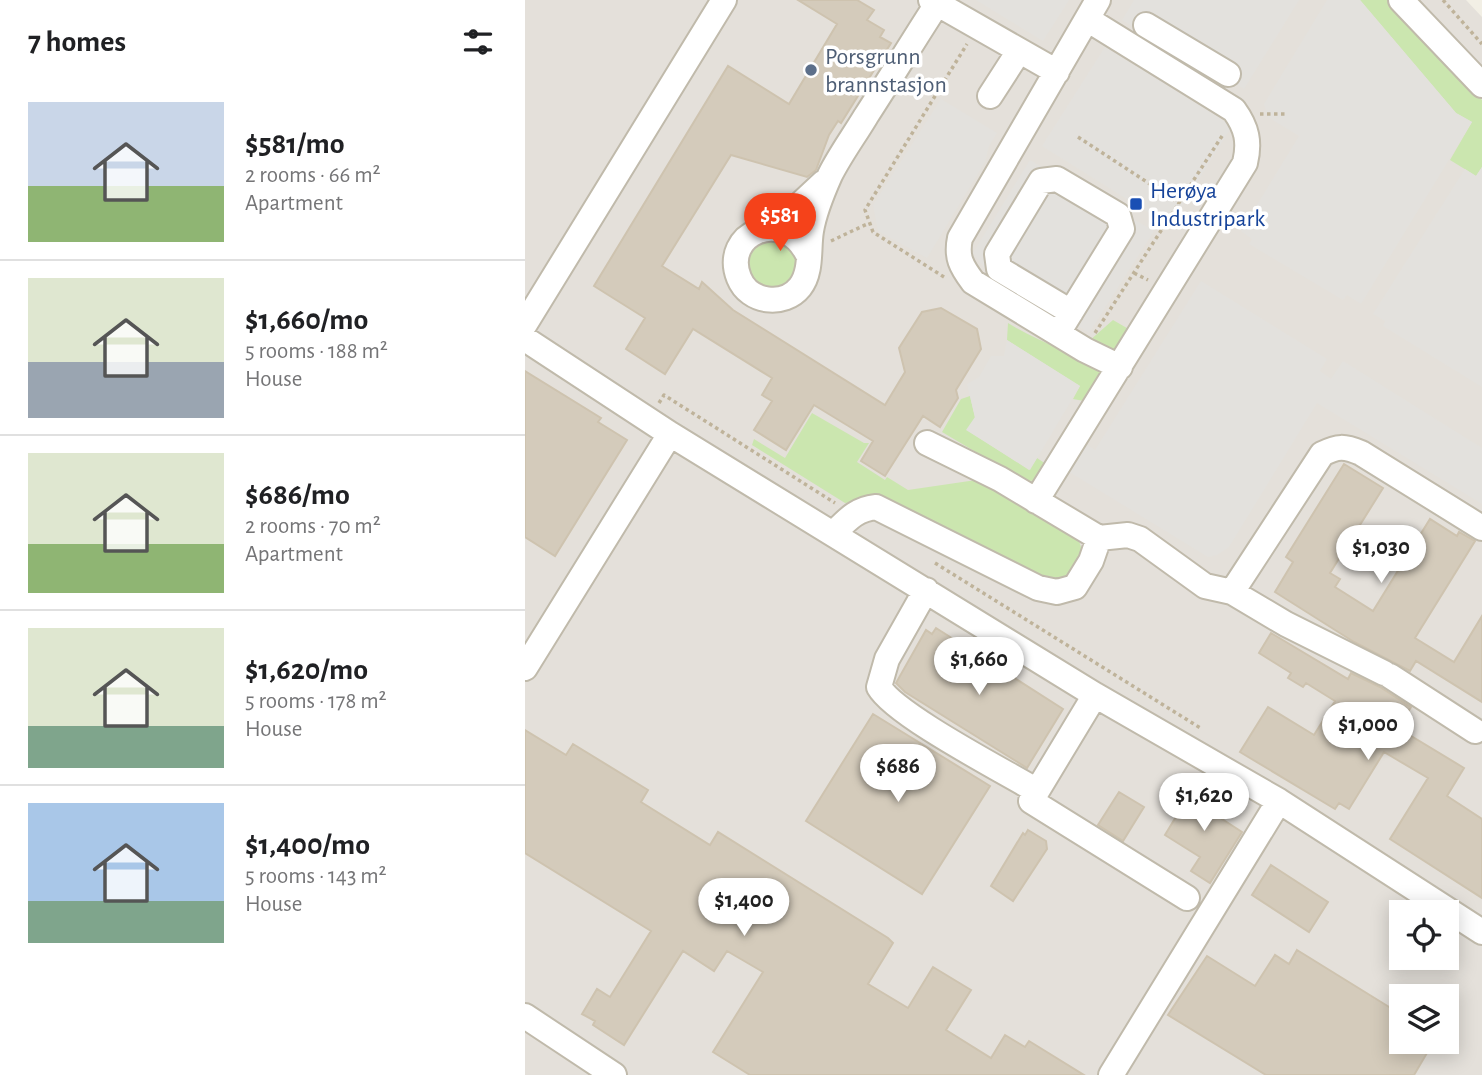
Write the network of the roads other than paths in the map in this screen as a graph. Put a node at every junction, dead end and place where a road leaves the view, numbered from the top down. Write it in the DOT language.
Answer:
graph roads {
  1 [pos="725,0"];
  2 [pos="1401,0"];
  3 [pos="934,2"];
  4 [pos="1093,10"];
  5 [pos="1146,25"];
  6 [pos="1019,51"];
  7 [pos="1057,72"];
  8 [pos="1228,74"];
  9 [pos="1482,85"];
  10 [pos="990,96"];
  11 [pos="831,174"];
  12 [pos="766,228"];
  13 [pos="807,253"];
  14 [pos="1064,323"];
  15 [pos="525,324"];
  16 [pos="525,339"];
  17 [pos="1120,367"];
  18 [pos="670,434"];
  19 [pos="927,443"];
  20 [pos="1036,500"];
  21 [pos="1482,528"];
  22 [pos="833,534"];
  23 [pos="1099,538"];
  24 [pos="926,590"];
  25 [pos="1232,592"];
  26 [pos="526,664"];
  27 [pos="1095,695"];
  28 [pos="1475,731"];
  29 [pos="1037,791"];
  30 [pos="1279,801"];
  31 [pos="1187,898"];
  32 [pos="1482,932"];
  33 [pos="525,1016"];
  34 [pos="614,1075"];
  35 [pos="1111,1075"];
  1 -- 15 [label="street"];
  2 -- 9 [label="street"];
  3 -- 6 [label="street"];
  3 -- 11 [label="street"];
  4 -- 7 [label="street"];
  4 -- 17 [label="street"];
  5 -- 8 [label="street"];
  6 -- 7 [label="street"];
  6 -- 10 [label="street"];
  7 -- 14 [label="street"];
  11 -- 12 [label="street"];
  11 -- 13 [label="street"];
  12 -- 13 [label="street"];
  12 -- 13 [label="street"];
  14 -- 14 [label="street"];
  14 -- 17 [label="street"];
  16 -- 18 [label="street"];
  17 -- 20 [label="street"];
  18 -- 22 [label="street"];
  18 -- 26 [label="street"];
  19 -- 20 [label="street"];
  20 -- 23 [label="street"];
  21 -- 25 [label="street"];
  22 -- 23 [label="street"];
  22 -- 24 [label="street"];
  23 -- 25 [label="street"];
  24 -- 27 [label="street"];
  24 -- 29 [label="street"];
  25 -- 28 [label="street"];
  27 -- 29 [label="street"];
  27 -- 30 [label="street"];
  29 -- 31 [label="street"];
  30 -- 32 [label="street"];
  30 -- 35 [label="street"];
  33 -- 34 [label="street"];
}
